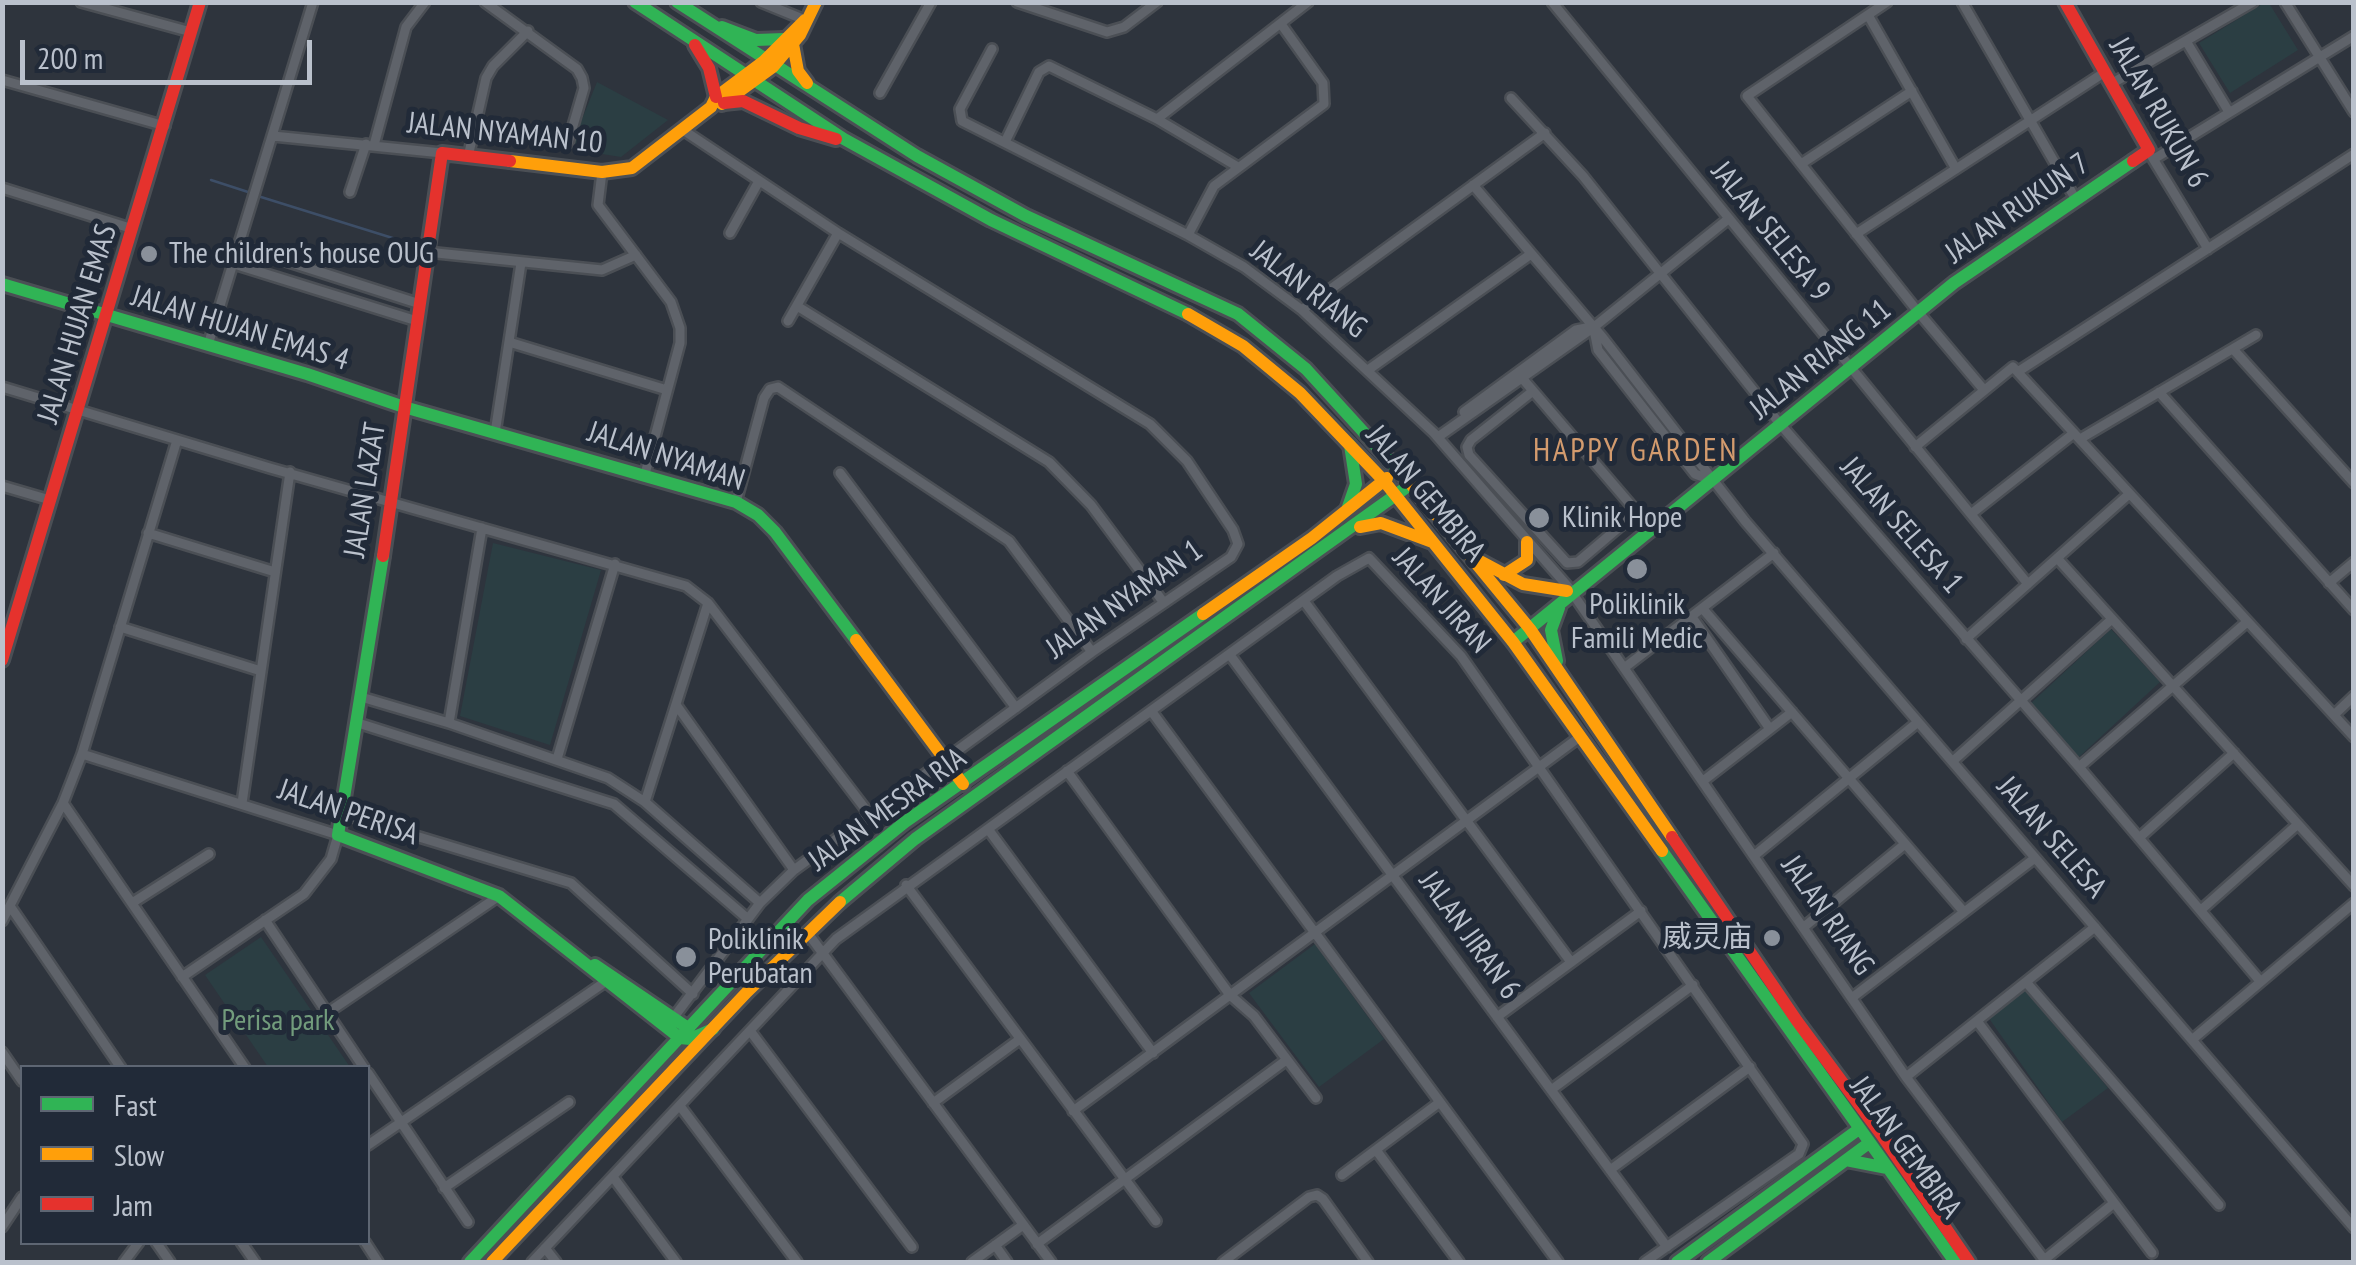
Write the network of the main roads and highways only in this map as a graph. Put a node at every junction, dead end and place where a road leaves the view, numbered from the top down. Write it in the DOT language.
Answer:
graph roads {
  1 [pos="200,2"];
  2 [pos="635,2"];
  3 [pos="677,2"];
  4 [pos="816,2"];
  5 [pos="2065,2"];
  6 [pos="710,24"];
  7 [pos="692,41"];
  8 [pos="789,41"];
  9 [pos="768,64"];
  10 [pos="750,78"];
  11 [pos="812,90"];
  12 [pos="716,102"];
  13 [pos="844,139"];
  14 [pos="442,153"];
  15 [pos="2151,154"];
  16 [pos="2,284"];
  17 [pos="1919,313"];
  18 [pos="106,314"];
  19 [pos="404,406"];
  20 [pos="1350,443"];
  21 [pos="1398,468"];
  22 [pos="1384,481"];
  23 [pos="1411,484"];
  24 [pos="1396,497"];
  25 [pos="1344,514"];
  26 [pos="1348,531"];
  27 [pos="1434,542"];
  28 [pos="1527,542"];
  29 [pos="1472,556"];
  30 [pos="1504,575"];
  31 [pos="1568,594"];
  32 [pos="1527,626"];
  33 [pos="1510,638"];
  34 [pos="2,660"];
  35 [pos="1562,675"];
  36 [pos="963,784"];
  37 [pos="338,835"];
  38 [pos="808,900"];
  39 [pos="807,932"];
  40 [pos="766,943"];
  41 [pos="579,958"];
  42 [pos="713,1029"];
  43 [pos="686,1035"];
  44 [pos="679,1067"];
  45 [pos="1871,1132"];
  46 [pos="1846,1160"];
  47 [pos="1892,1170"];
  48 [pos="470,1262"];
  49 [pos="492,1262"];
  50 [pos="1677,1262"];
  51 [pos="1708,1262"];
  52 [pos="1955,1262"];
  53 [pos="1969,1262"];
  1 -- 18 [label="main road, JALAN HUJAN EMAS"];
  2 -- 7 [label="main road, JALAN GEMBIRA"];
  3 -- 6 [label="main road, JALAN GEMBIRA"];
  4 -- 8 [label="main road, JALAN NYAMAN 10"];
  5 -- 15 [label="main road, JALAN RUKUN 6"];
  6 -- 8 [label="main road"];
  6 -- 9 [label="main road, JALAN GEMBIRA"];
  7 -- 10 [label="main road, JALAN GEMBIRA"];
  7 -- 12 [label="main road"];
  8 -- 9 [label="main road, JALAN NYAMAN 10"];
  8 -- 11 [label="main road"];
  9 -- 10 [label="main road, JALAN NYAMAN 10"];
  9 -- 11 [label="main road, JALAN GEMBIRA"];
  10 -- 12 [label="main road, JALAN NYAMAN 10"];
  10 -- 13 [label="main road, JALAN GEMBIRA"];
  11 -- 21 [label="main road, JALAN GEMBIRA"];
  12 -- 13 [label="main road"];
  12 -- 14 [label="main road, JALAN NYAMAN 10"];
  13 -- 20 [label="main road, JALAN GEMBIRA"];
  14 -- 19 [label="main road, JALAN LAZAT"];
  15 -- 17 [label="main road, JALAN RUKUN 7"];
  16 -- 18 [label="main road, JALAN HUJAN EMAS 4"];
  17 -- 31 [label="main road, JALAN RIANG 11"];
  18 -- 19 [label="main road, JALAN HUJAN EMAS 4"];
  18 -- 34 [label="main road, JALAN HUJAN EMAS"];
  19 -- 36 [label="main road, JALAN NYAMAN"];
  19 -- 37 [label="main road, JALAN LAZAT"];
  20 -- 22 [label="main road, JALAN GEMBIRA"];
  20 -- 25 [label="main road"];
  21 -- 22 [label="main road, JALAN MESRA RIA"];
  21 -- 23 [label="main road, JALAN GEMBIRA"];
  22 -- 24 [label="main road, JALAN GEMBIRA"];
  22 -- 25 [label="main road, JALAN MESRA RIA"];
  23 -- 24 [label="main road, JALAN MESRA RIA"];
  23 -- 29 [label="main road, JALAN GEMBIRA"];
  24 -- 26 [label="main road, JALAN MESRA RIA"];
  24 -- 27 [label="main road, JALAN GEMBIRA"];
  25 -- 36 [label="main road, JALAN MESRA RIA"];
  26 -- 27 [label="main road"];
  26 -- 39 [label="main road, JALAN MESRA RIA"];
  27 -- 33 [label="main road, JALAN GEMBIRA"];
  28 -- 30 [label="main road"];
  29 -- 30 [label="main road"];
  29 -- 32 [label="main road, JALAN GEMBIRA"];
  30 -- 31 [label="main road"];
  31 -- 32 [label="main road, JALAN RIANG 11"];
  31 -- 35 [label="main road"];
  32 -- 33 [label="main road, JALAN RIANG 11"];
  32 -- 35 [label="main road, JALAN GEMBIRA"];
  33 -- 45 [label="main road, JALAN GEMBIRA"];
  35 -- 45 [label="main road, JALAN GEMBIRA"];
  36 -- 38 [label="main road, JALAN MESRA RIA"];
  37 -- 41 [label="main road, JALAN PERISA"];
  38 -- 39 [label="main road"];
  38 -- 40 [label="main road, JALAN MESRA RIA"];
  39 -- 40 [label="main road"];
  39 -- 42 [label="main road, JALAN MESRA RIA"];
  40 -- 43 [label="main road, JALAN MESRA RIA"];
  41 -- 43 [label="main road, JALAN PERISA"];
  41 -- 43 [label="main road, JALAN PERISA"];
  42 -- 43 [label="main road"];
  42 -- 44 [label="main road, JALAN MESRA RIA"];
  43 -- 44 [label="main road"];
  43 -- 48 [label="main road, JALAN MESRA RIA"];
  44 -- 49 [label="main road, JALAN MESRA RIA"];
  45 -- 46 [label="main road"];
  45 -- 47 [label="main road, JALAN GEMBIRA"];
  45 -- 50 [label="main road"];
  45 -- 53 [label="main road, JALAN GEMBIRA"];
  46 -- 47 [label="main road"];
  46 -- 51 [label="main road"];
  47 -- 52 [label="main road, JALAN GEMBIRA"];
}
